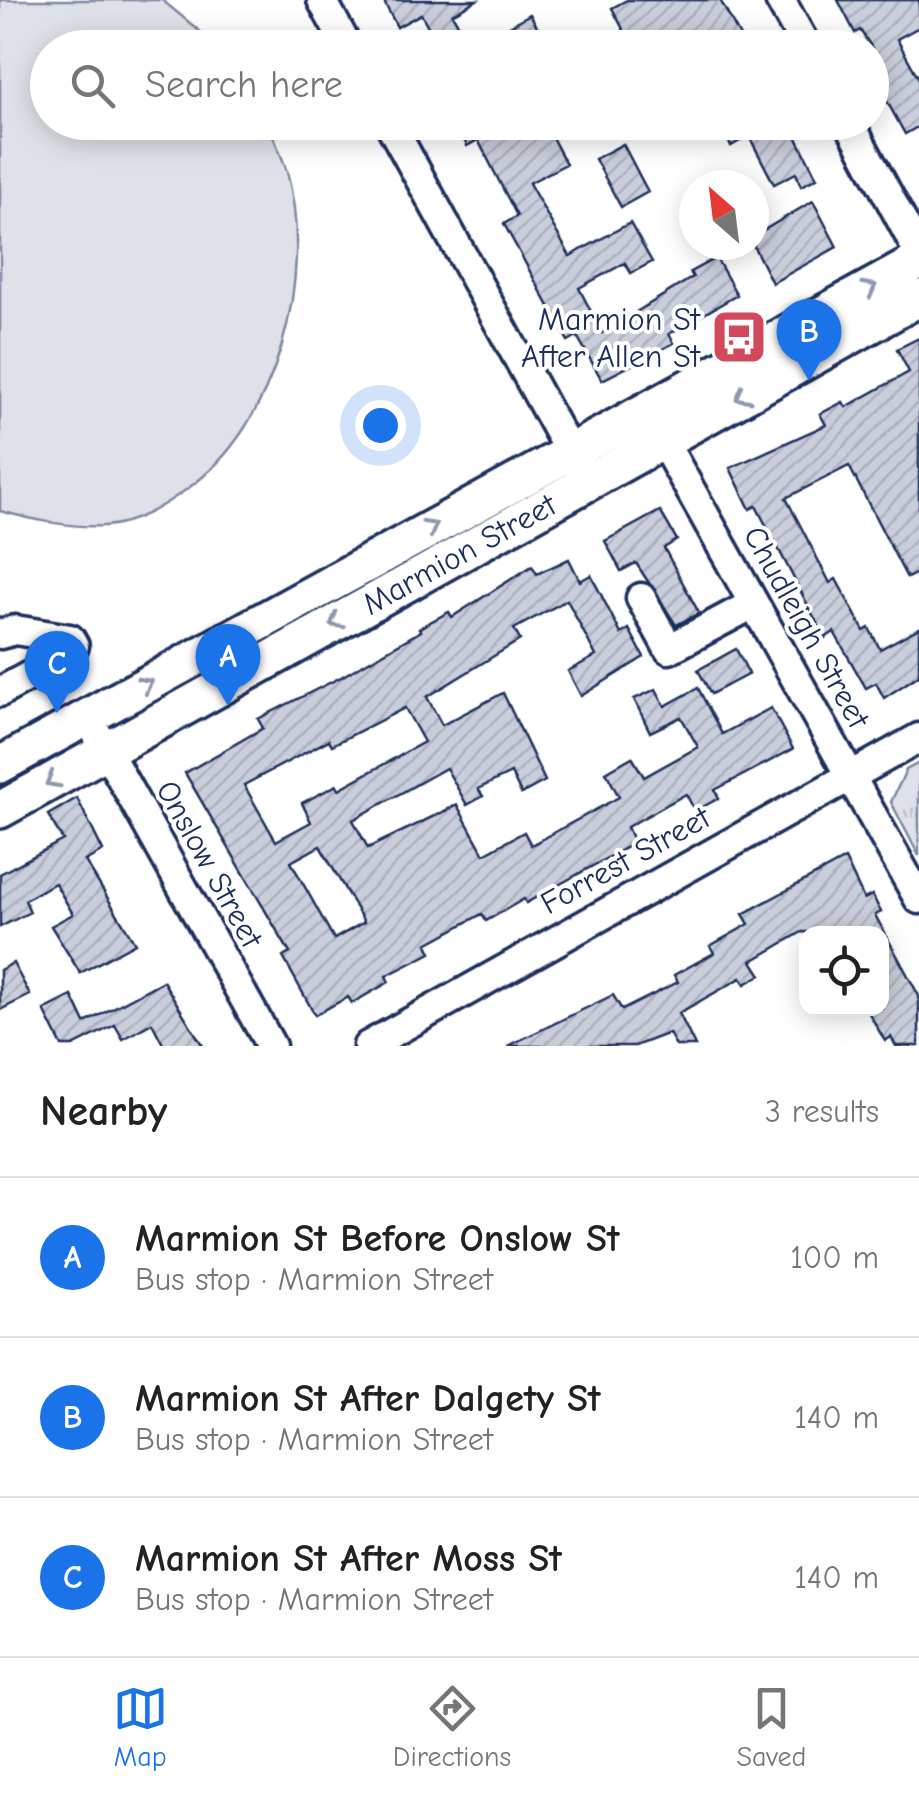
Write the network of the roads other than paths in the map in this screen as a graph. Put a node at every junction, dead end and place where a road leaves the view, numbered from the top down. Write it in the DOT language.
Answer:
graph roads {
  1 [pos="322,0"];
  2 [pos="780,0"];
  3 [pos="338,30"];
  4 [pos="797,30"];
  5 [pos="399,140"];
  6 [pos="859,140"];
  7 [pos="919,253"];
  8 [pos="919,261"];
  9 [pos="919,298"];
  10 [pos="663,441"];
  11 [pos="569,451"];
  12 [pos="587,484"];
  13 [pos="641,598"];
  14 [pos="753,604"];
  15 [pos="0,634"];
  16 [pos="0,692"];
  17 [pos="87,716"];
  18 [pos="919,738"];
  19 [pos="107,751"];
  20 [pos="0,766"];
  21 [pos="850,776"];
  22 [pos="0,810"];
  23 [pos="919,899"];
  24 [pos="271,1046"];
  25 [pos="368,1046"];
  1 -- 3 [label="street"];
  2 -- 4 [label="street"];
  5 -- 11 [label="street"];
  6 -- 7 [label="street"];
  11 -- 8 [label="main road, Marmion Street, one-way"];
  9 -- 10 [label="main road, Marmion Street, one-way"];
  10 -- 12 [label="main road, Marmion Street"];
  10 -- 14 [label="street, Chudleigh Street"];
  11 -- 12 [label="street"];
  17 -- 11 [label="main road, Marmion Street, one-way"];
  12 -- 19 [label="main road, Marmion Street, one-way"];
  13 -- 14 [label="street"];
  14 -- 21 [label="street, Chudleigh Street"];
  15 -- 16 [label="street"];
  17 -- 19 [label="street, Onslow Street"];
  17 -- 20 [label="main road, Marmion Street"];
  18 -- 21 [label="street, Forrest Street"];
  19 -- 22 [label="main road, Marmion Street, one-way"];
  19 -- 24 [label="street, Onslow Street"];
  21 -- 23 [label="street, Chudleigh Street"];
  21 -- 25 [label="street, Forrest Street"];
}
